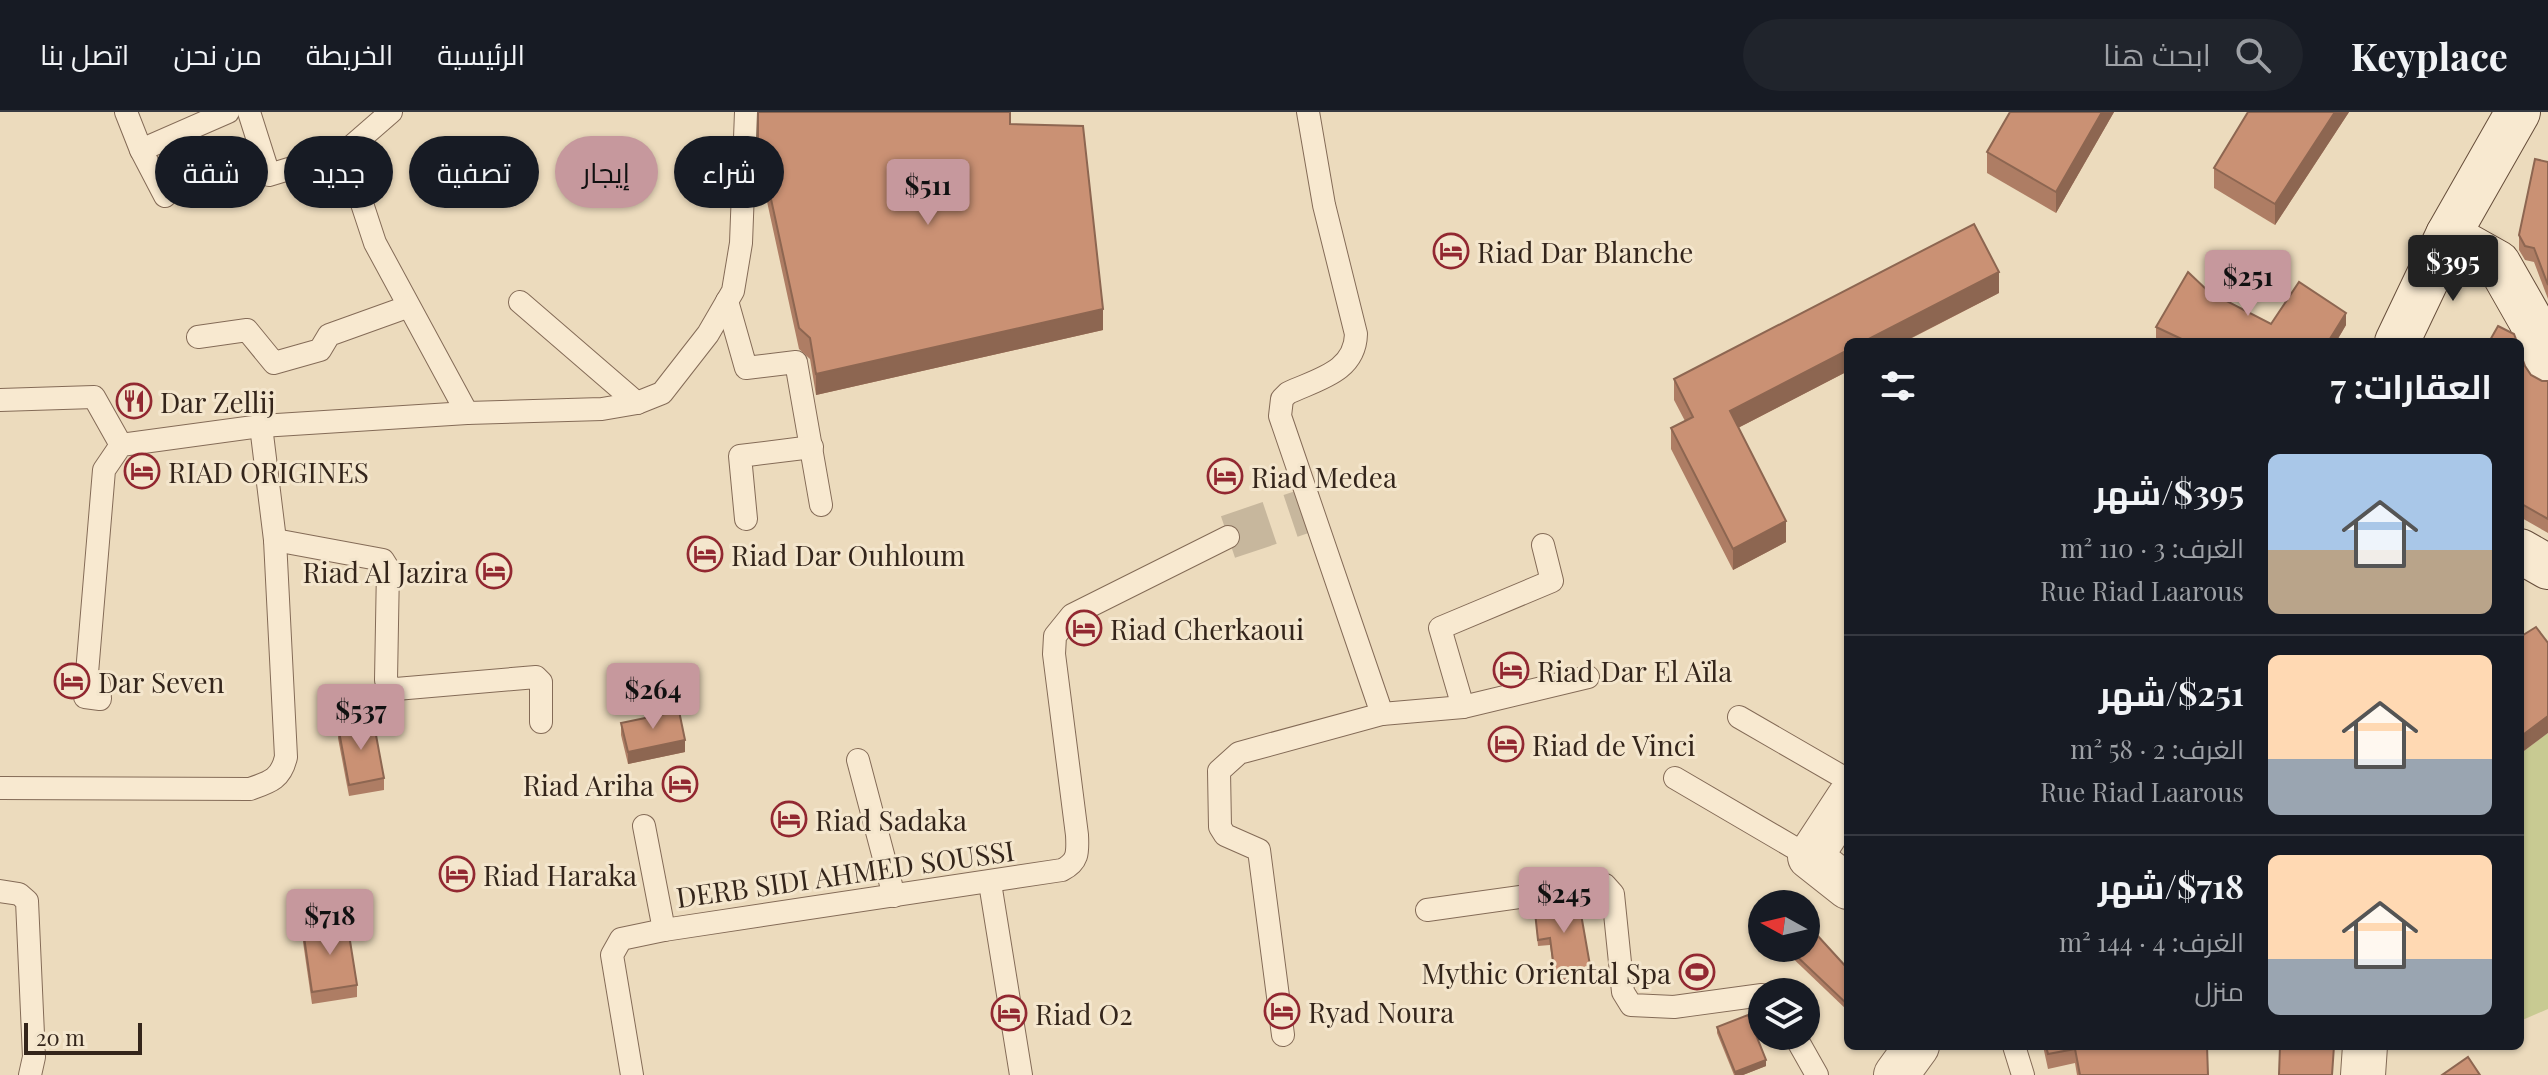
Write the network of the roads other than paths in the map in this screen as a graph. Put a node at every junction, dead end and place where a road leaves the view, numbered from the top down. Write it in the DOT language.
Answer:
graph roads {
  1 [pos="126,112"];
  2 [pos="228,112"];
  3 [pos="249,112"];
  4 [pos="746,112"];
  5 [pos="1308,112"];
  6 [pos="2518,112"];
  7 [pos="385,114"];
  8 [pos="362,136"];
  9 [pos="141,150"];
  10 [pos="284,170"];
  11 [pos="155,177"];
  12 [pos="363,208"];
  13 [pos="2448,235"];
  14 [pos="727,301"];
  15 [pos="520,302"];
  16 [pos="407,307"];
  17 [pos="198,337"];
  18 [pos="2399,338"];
  19 [pos="2548,371"];
  20 [pos="0,400"];
  21 [pos="637,403"];
  22 [pos="467,413"];
  23 [pos="261,426"];
  24 [pos="121,445"];
  25 [pos="812,447"];
  26 [pos="821,505"];
  27 [pos="746,519"];
  28 [pos="1228,537"];
  29 [pos="275,540"];
  30 [pos="1543,545"];
  31 [pos="2524,553"];
  32 [pos="2548,567"];
  33 [pos="1588,677"];
  34 [pos="99,684"];
  35 [pos="1463,707"];
  36 [pos="1382,714"];
  37 [pos="1739,717"];
  38 [pos="541,722"];
  39 [pos="858,760"];
  40 [pos="1675,778"];
  41 [pos="1844,778"];
  42 [pos="0,788"];
  43 [pos="1844,805"];
  44 [pos="644,826"];
  45 [pos="1810,857"];
  46 [pos="990,883"];
  47 [pos="1844,884"];
  48 [pos="0,891"];
  49 [pos="894,896"];
  50 [pos="1427,910"];
  51 [pos="664,930"];
  52 [pos="1748,997"];
  53 [pos="1283,1035"];
  54 [pos="1803,1050"];
  55 [pos="1914,1050"];
  56 [pos="2015,1050"];
  57 [pos="2365,1050"];
  58 [pos="30,1075"];
  59 [pos="632,1075"];
  60 [pos="1021,1075"];
  61 [pos="1817,1075"];
  62 [pos="1896,1075"];
  63 [pos="2023,1075"];
  64 [pos="2363,1075"];
  1 -- 9 [label="lane"];
  2 -- 9 [label="lane"];
  3 -- 10 [label="lane"];
  4 -- 14 [label="lane"];
  5 -- 36 [label="lane"];
  6 -- 13 [label="street"];
  7 -- 8 [label="lane"];
  9 -- 11 [label="lane"];
  12 -- 16 [label="lane"];
  13 -- 18 [label="street"];
  13 -- 19 [label="street"];
  14 -- 21 [label="lane"];
  14 -- 25 [label="lane"];
  15 -- 21 [label="lane"];
  16 -- 17 [label="lane"];
  16 -- 22 [label="lane"];
  20 -- 24 [label="lane"];
  21 -- 22 [label="lane"];
  22 -- 23 [label="lane"];
  23 -- 24 [label="lane"];
  23 -- 29 [label="lane"];
  24 -- 34 [label="lane"];
  25 -- 26 [label="lane"];
  25 -- 27 [label="lane"];
  28 -- 46 [label="lane, DERB SIDI AHMED SOUSSI"];
  29 -- 38 [label="lane"];
  29 -- 42 [label="lane"];
  30 -- 35 [label="lane"];
  31 -- 32 [label="street"];
  33 -- 35 [label="lane"];
  35 -- 36 [label="lane"];
  36 -- 53 [label="lane"];
  37 -- 41 [label="lane"];
  39 -- 49 [label="lane"];
  40 -- 45 [label="lane"];
  43 -- 45 [label="street"];
  44 -- 51 [label="lane"];
  45 -- 47 [label="street"];
  46 -- 49 [label="lane, DERB SIDI AHMED SOUSSI"];
  46 -- 60 [label="lane"];
  48 -- 58 [label="lane"];
  49 -- 51 [label="lane, DERB SIDI AHMED SOUSSI"];
  50 -- 52 [label="lane"];
  51 -- 59 [label="lane, DERB SIDI AHMED SOUSSI"];
  54 -- 61 [label="lane"];
  55 -- 62 [label="street"];
  56 -- 63 [label="lane"];
  57 -- 64 [label="street"];
}
